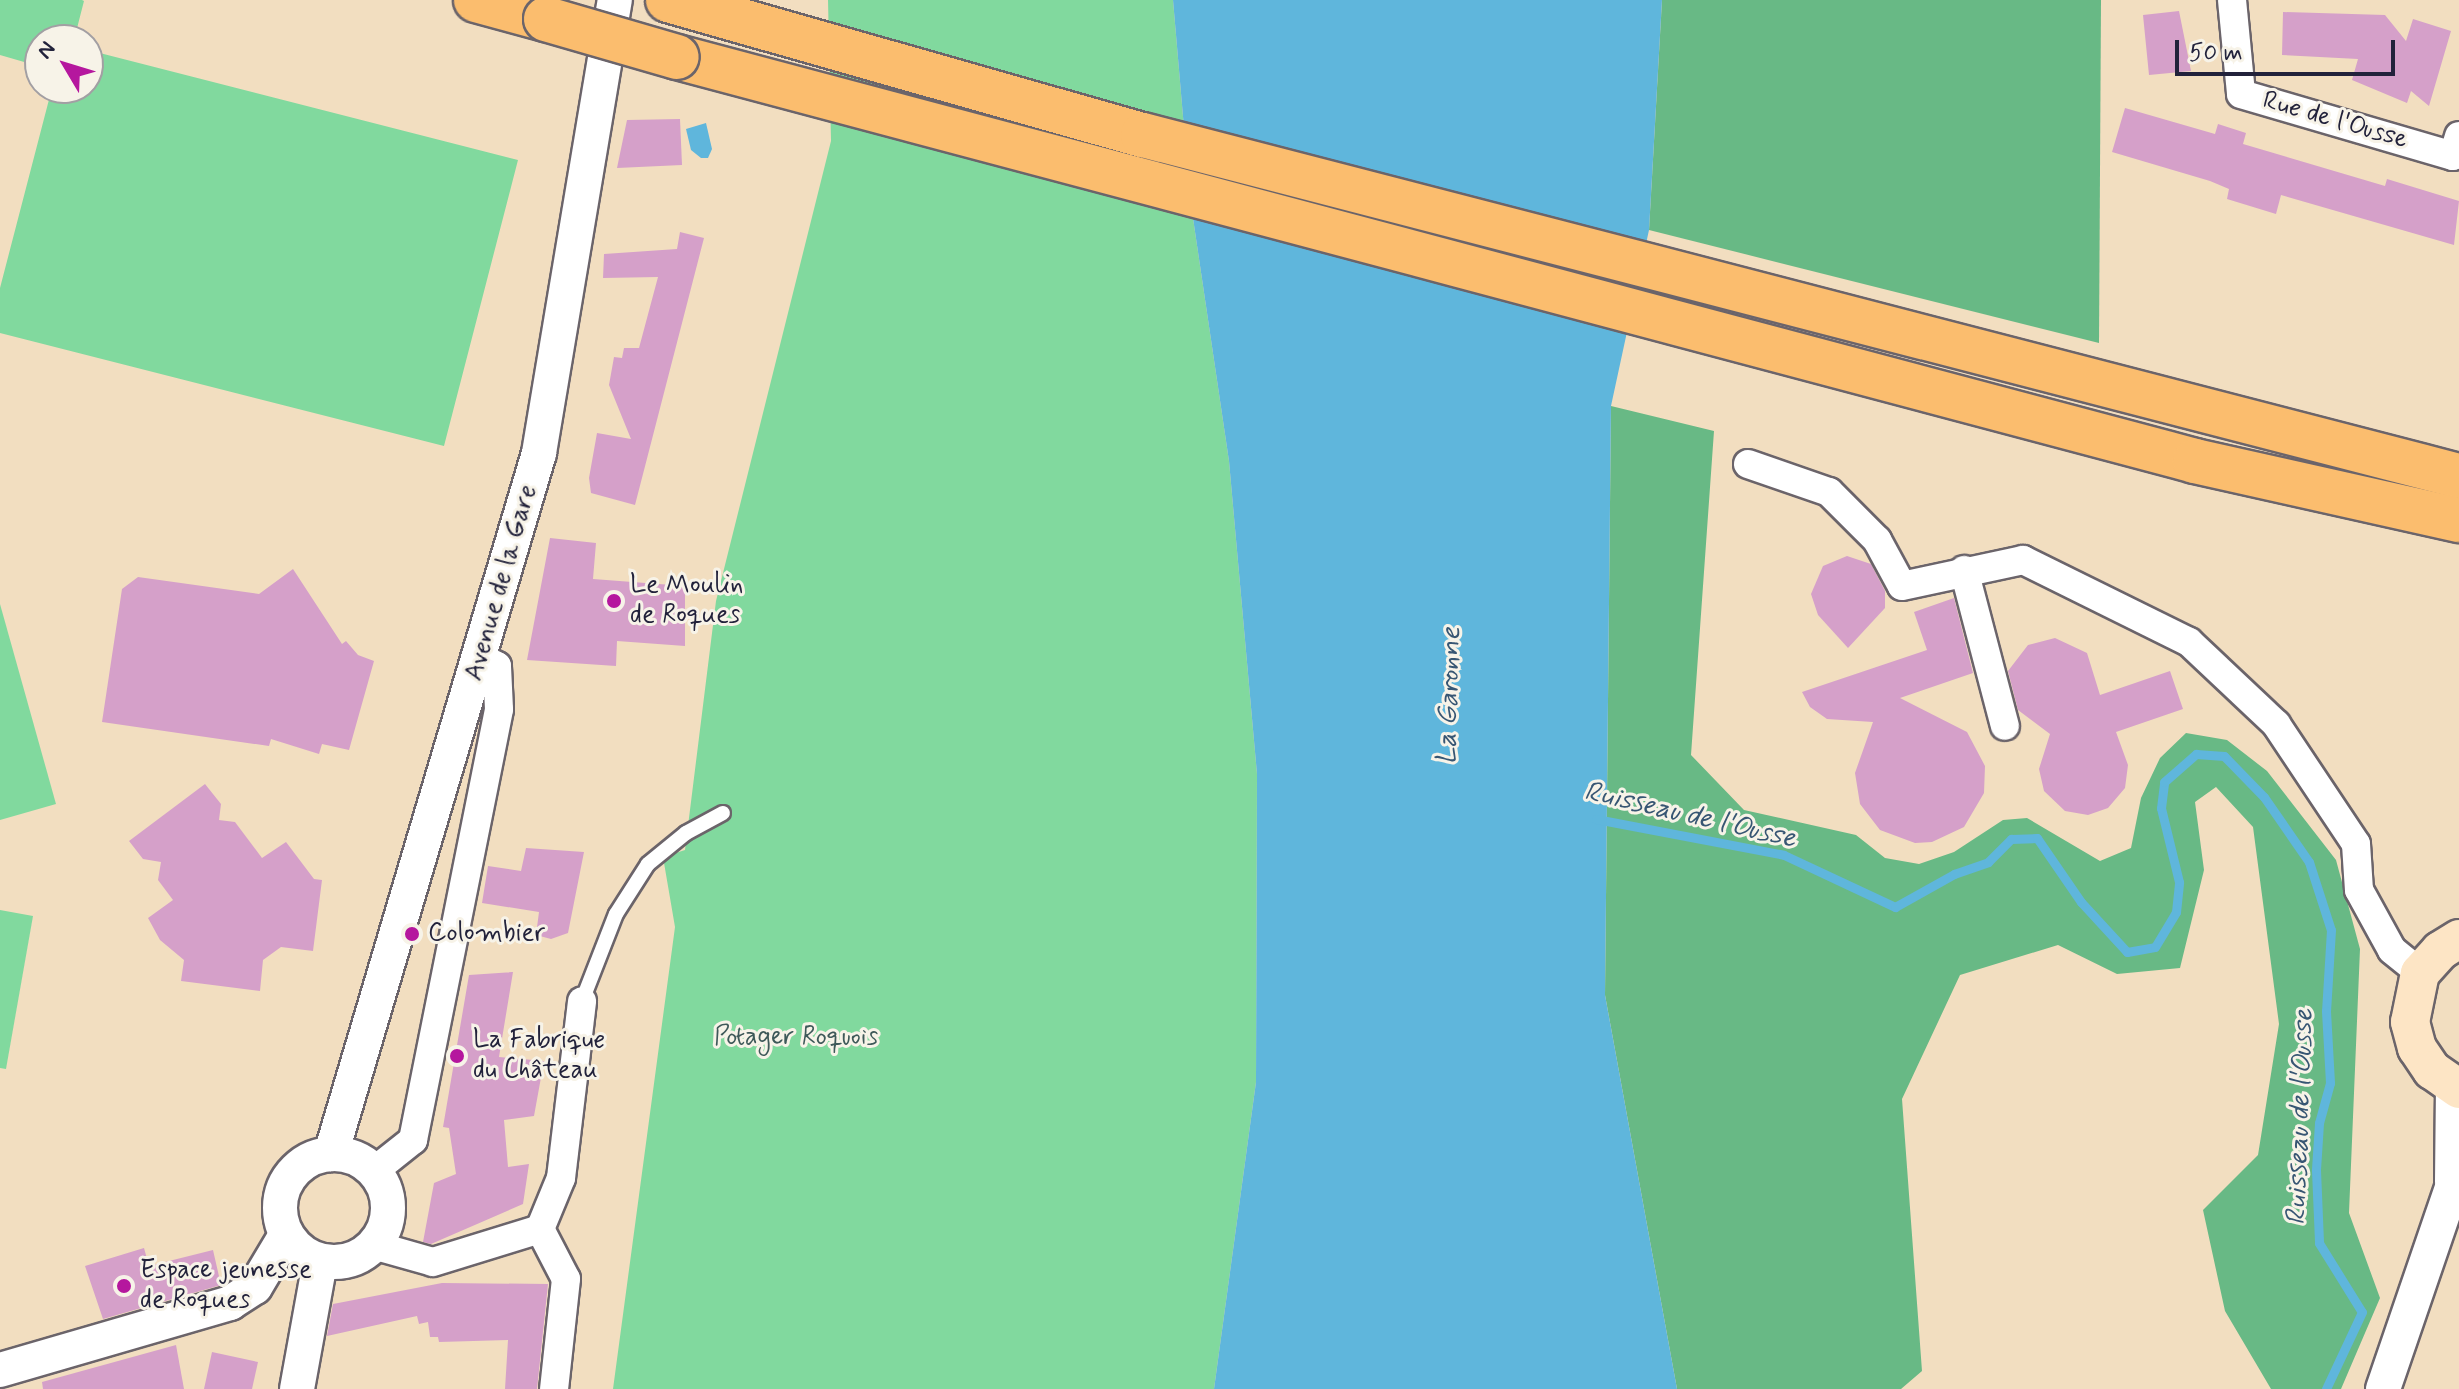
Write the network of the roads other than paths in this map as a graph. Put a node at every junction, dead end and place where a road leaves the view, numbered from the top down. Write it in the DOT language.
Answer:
graph roads {
  1 [pos="476,0"];
  2 [pos="615,0"];
  3 [pos="2232,0"];
  4 [pos="678,2"];
  5 [pos="2459,136"];
  6 [pos="1748,464"];
  7 [pos="2459,476"];
  8 [pos="2459,520"];
  9 [pos="1964,570"];
  10 [pos="481,658"];
  11 [pos="2005,726"];
  12 [pos="723,813"];
  13 [pos="2459,939"];
  14 [pos="2420,973"];
  15 [pos="582,1001"];
  16 [pos="2456,1088"];
  17 [pos="331,1154"];
  18 [pos="374,1171"];
  19 [pos="2456,1174"];
  20 [pos="540,1229"];
  21 [pos="286,1235"];
  22 [pos="373,1245"];
  23 [pos="320,1262"];
  24 [pos="0,1370"];
  25 [pos="297,1389"];
  26 [pos="554,1389"];
  27 [pos="2383,1389"];
  1 -- 8 [label="highway, bridge"];
  2 -- 10 [label="street, Avenue de la Gare"];
  3 -- 5 [label="street, Rue de l'Ousse"];
  4 -- 7 [label="highway"];
  6 -- 9 [label="street"];
  9 -- 11 [label="street"];
  9 -- 14 [label="street"];
  10 -- 17 [label="street, Avenue de la Gare"];
  10 -- 18 [label="street"];
  12 -- 15 [label="lane"];
  13 -- 14 [label="main road"];
  14 -- 16 [label="main road"];
  15 -- 20 [label="street"];
  16 -- 19 [label="street"];
  17 -- 18 [label="street"];
  17 -- 21 [label="street"];
  18 -- 22 [label="street"];
  19 -- 27 [label="street"];
  20 -- 22 [label="street"];
  20 -- 26 [label="street"];
  21 -- 23 [label="street"];
  21 -- 24 [label="street"];
  22 -- 23 [label="street"];
  23 -- 25 [label="street"];
}
